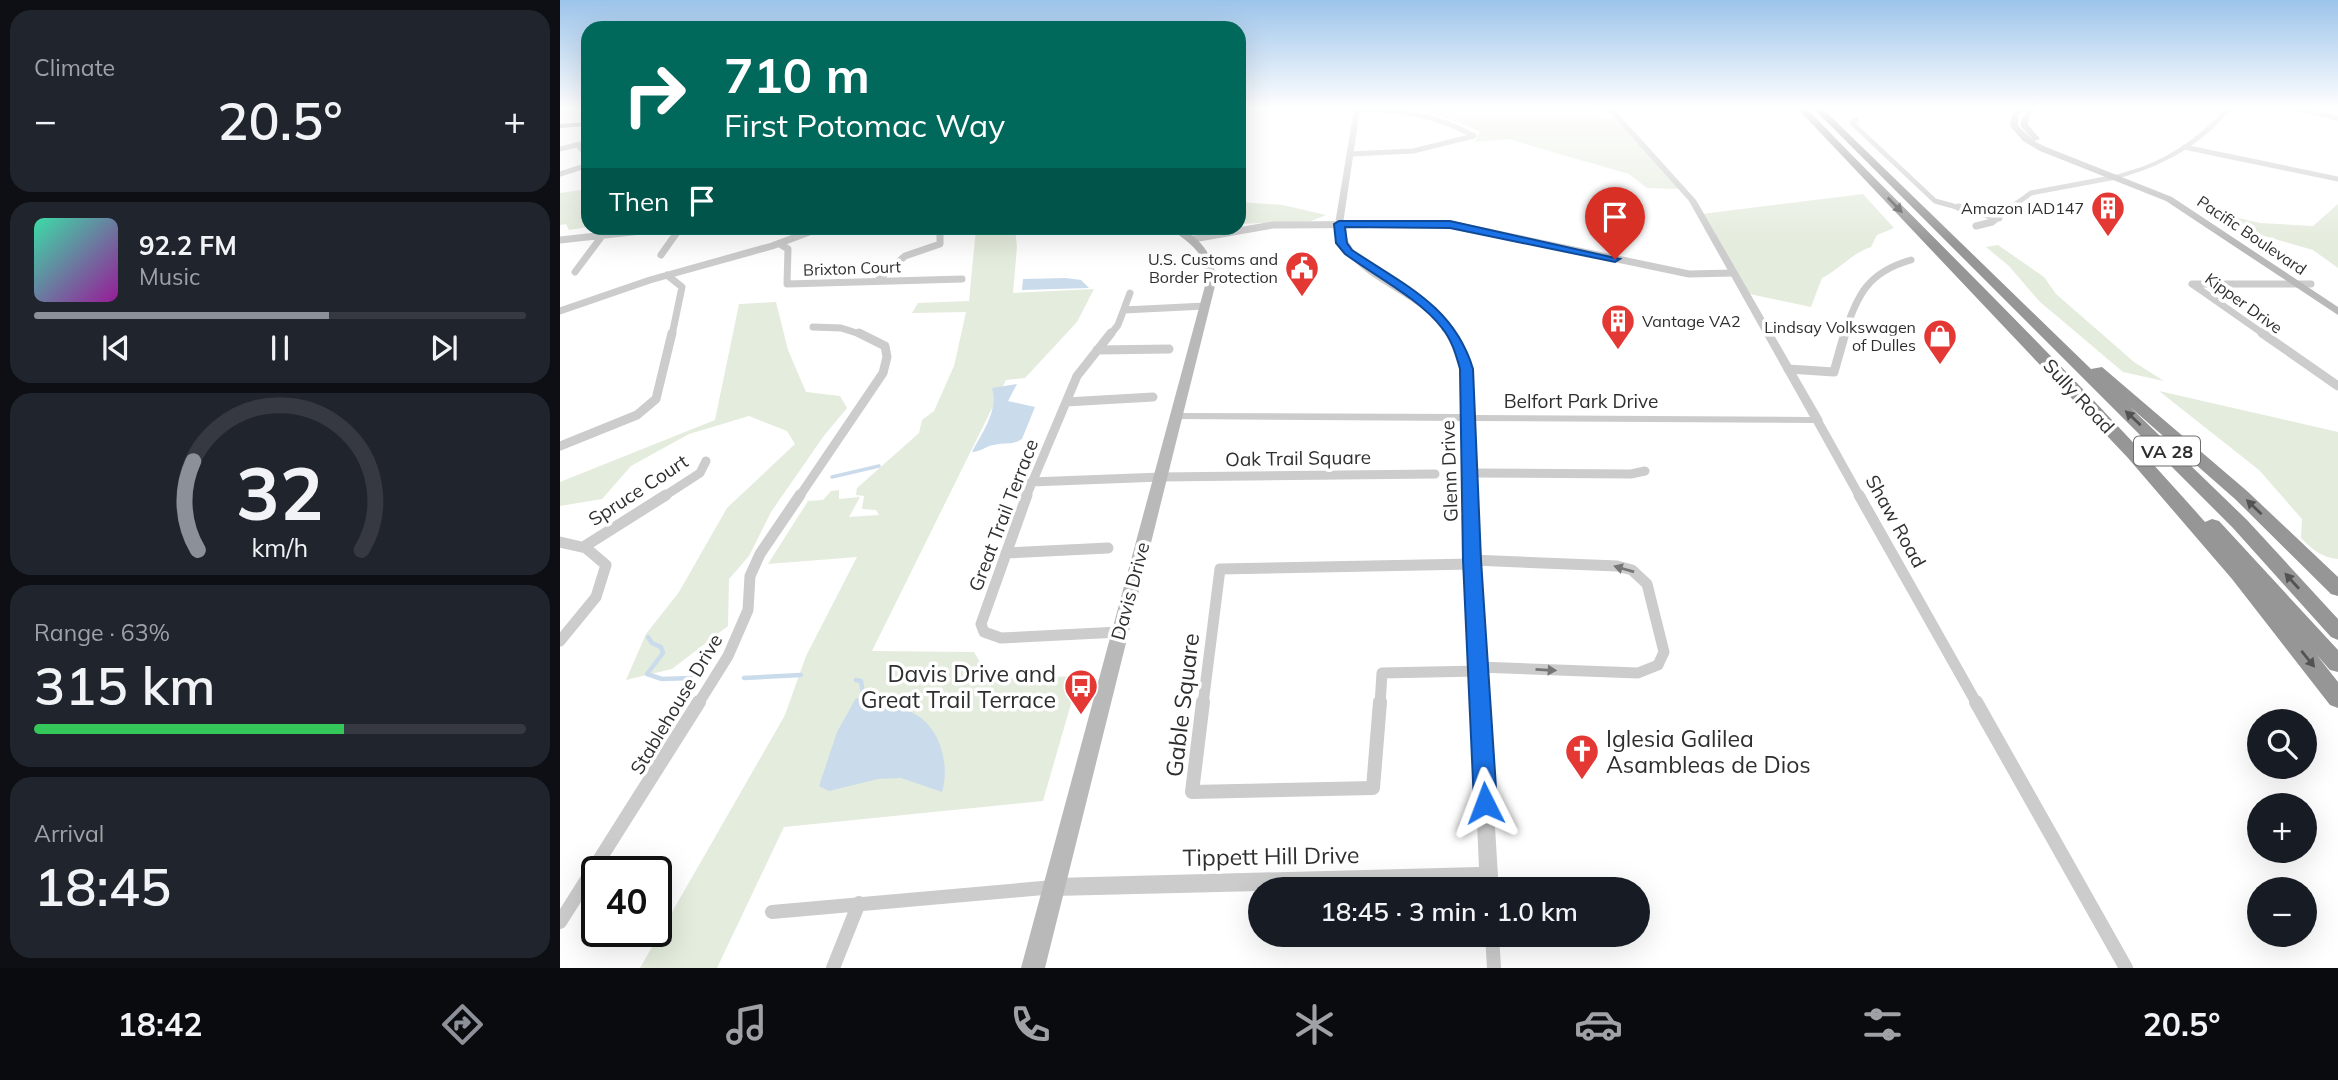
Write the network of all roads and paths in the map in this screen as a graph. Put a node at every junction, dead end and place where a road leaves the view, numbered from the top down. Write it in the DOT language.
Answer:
graph roads {
  1 [pos="1350,154"];
  2 [pos="1651,154"];
  3 [pos="1853,154"];
  4 [pos="1865,154"];
  5 [pos="1885,154"];
  6 [pos="2053,154"];
  7 [pos="2066,154"];
  8 [pos="2171,154"];
  9 [pos="2219,154"];
  10 [pos="581,168"];
  11 [pos="560,174"];
  12 [pos="2120,176"];
  13 [pos="2338,179"];
  14 [pos="1999,218"];
  15 [pos="1339,224"];
  16 [pos="1976,226"];
  17 [pos="1246,228"];
  18 [pos="610,235"];
  19 [pos="675,235"];
  20 [pos="802,235"];
  21 [pos="940,235"];
  22 [pos="1186,235"];
  23 [pos="1212,235"];
  24 [pos="602,236"];
  25 [pos="1193,239"];
  26 [pos="560,240"];
  27 [pos="780,244"];
  28 [pos="661,254"];
  29 [pos="1911,260"];
  30 [pos="575,272"];
  31 [pos="1733,273"];
  32 [pos="667,275"];
  33 [pos="1988,276"];
  34 [pos="962,279"];
  35 [pos="877,281"];
  36 [pos="2295,284"];
  37 [pos="2311,284"];
  38 [pos="1130,293"];
  39 [pos="2338,302"];
  40 [pos="1205,306"];
  41 [pos="560,310"];
  42 [pos="1124,310"];
  43 [pos="2338,312"];
  44 [pos="813,327"];
  45 [pos="1169,349"];
  46 [pos="1097,350"];
  47 [pos="1788,369"];
  48 [pos="2338,386"];
  49 [pos="1153,397"];
  50 [pos="1066,402"];
  51 [pos="1176,416"];
  52 [pos="1468,418"];
  53 [pos="1817,420"];
  54 [pos="560,446"];
  55 [pos="706,461"];
  56 [pos="1645,471"];
  57 [pos="1470,473"];
  58 [pos="1435,474"];
  59 [pos="2154,475"];
  60 [pos="1161,477"];
  61 [pos="1031,482"];
  62 [pos="560,542"];
  63 [pos="585,545"];
  64 [pos="1108,548"];
  65 [pos="1006,554"];
  66 [pos="1472,562"];
  67 [pos="2338,589"];
  68 [pos="1119,632"];
  69 [pos="2338,632"];
  70 [pos="560,641"];
  71 [pos="2338,664"];
  72 [pos="1478,669"];
  73 [pos="2338,699"];
  74 [pos="1489,877"];
  75 [pos="1248,885"];
  76 [pos="1054,887"];
  77 [pos="859,903"];
  78 [pos="772,912"];
  79 [pos="560,922"];
  80 [pos="1493,947"];
  81 [pos="833,968"];
  82 [pos="1033,968"];
  83 [pos="1494,968"];
  84 [pos="2126,968"];
  1 -- 15 [label="street"];
  2 -- 31 [label="street, Shaw Road"];
  3 -- 59 [label="highway, Sully Road / VA 28, one-way"];
  4 -- 33 [label="highway, Sully Road / VA 28"];
  5 -- 14 [label="street"];
  6 -- 12 [label="main road, Pacific Boulevard"];
  7 -- 12 [label="main road, Pacific Boulevard"];
  8 -- 12 [label="street"];
  9 -- 13 [label="street"];
  10 -- 11 [label="street"];
  12 -- 14 [label="street"];
  12 -- 36 [label="main road, Pacific Boulevard"];
  12 -- 37 [label="main road, Pacific Boulevard"];
  14 -- 16 [label="street"];
  15 -- 17 [label="street"];
  15 -- 31 [label="street"];
  15 -- 52 [label="street, Glenn Drive"];
  18 -- 24 [label="street"];
  19 -- 28 [label="street"];
  20 -- 27 [label="street"];
  21 -- 35 [label="street"];
  22 -- 25 [label="main road, Davis Drive"];
  23 -- 25 [label="street"];
  24 -- 26 [label="street"];
  24 -- 30 [label="street"];
  25 -- 40 [label="main road, Davis Drive"];
  27 -- 32 [label="street"];
  27 -- 35 [label="street, Brixton Court"];
  29 -- 47 [label="street"];
  31 -- 47 [label="street, Shaw Road"];
  32 -- 41 [label="street"];
  32 -- 54 [label="street"];
  67 -- 33 [label="highway, one-way"];
  69 -- 33 [label="highway, Sully Road / VA 28, one-way"];
  34 -- 35 [label="street, Brixton Court"];
  36 -- 37 [label="street, Kipper Drive"];
  36 -- 43 [label="main road, Pacific Boulevard"];
  36 -- 48 [label="street, Kipper Drive"];
  37 -- 39 [label="main road, Pacific Boulevard"];
  38 -- 42 [label="street, Great Trail Terrace"];
  40 -- 42 [label="street"];
  40 -- 51 [label="main road, Davis Drive"];
  42 -- 46 [label="street, Great Trail Terrace"];
  44 -- 79 [label="street, Stablehouse Drive"];
  45 -- 46 [label="street"];
  46 -- 50 [label="street, Great Trail Terrace"];
  47 -- 53 [label="street, Shaw Road"];
  49 -- 50 [label="street"];
  50 -- 61 [label="street, Great Trail Terrace"];
  51 -- 52 [label="street, Belfort Park Drive"];
  51 -- 60 [label="main road, Davis Drive"];
  52 -- 53 [label="street, Belfort Park Drive"];
  52 -- 57 [label="street, Glenn Drive"];
  53 -- 84 [label="street, Shaw Road"];
  55 -- 63 [label="street, Spruce Court"];
  56 -- 57 [label="street"];
  57 -- 66 [label="street, Glenn Drive"];
  58 -- 60 [label="street, Oak Trail Square"];
  59 -- 71 [label="highway"];
  59 -- 73 [label="highway, Sully Road / VA 28, one-way"];
  60 -- 61 [label="street, Oak Trail Square"];
  60 -- 68 [label="main road, Davis Drive"];
  61 -- 65 [label="street, Great Trail Terrace"];
  62 -- 63 [label="street"];
  63 -- 70 [label="street"];
  64 -- 65 [label="street"];
  65 -- 68 [label="street, Great Trail Terrace"];
  66 -- 72 [label="street, Glenn Drive"];
  72 -- 66 [label="street, one-way"];
  66 -- 72 [label="street, Gable Square"];
  68 -- 76 [label="main road, Davis Drive"];
  72 -- 74 [label="street, Glenn Drive"];
  75 -- 76 [label="street, Tippett Hill Drive"];
  76 -- 77 [label="street"];
  76 -- 82 [label="main road, Davis Drive"];
  77 -- 78 [label="street"];
  77 -- 81 [label="street"];
  80 -- 83 [label="street"];
}
